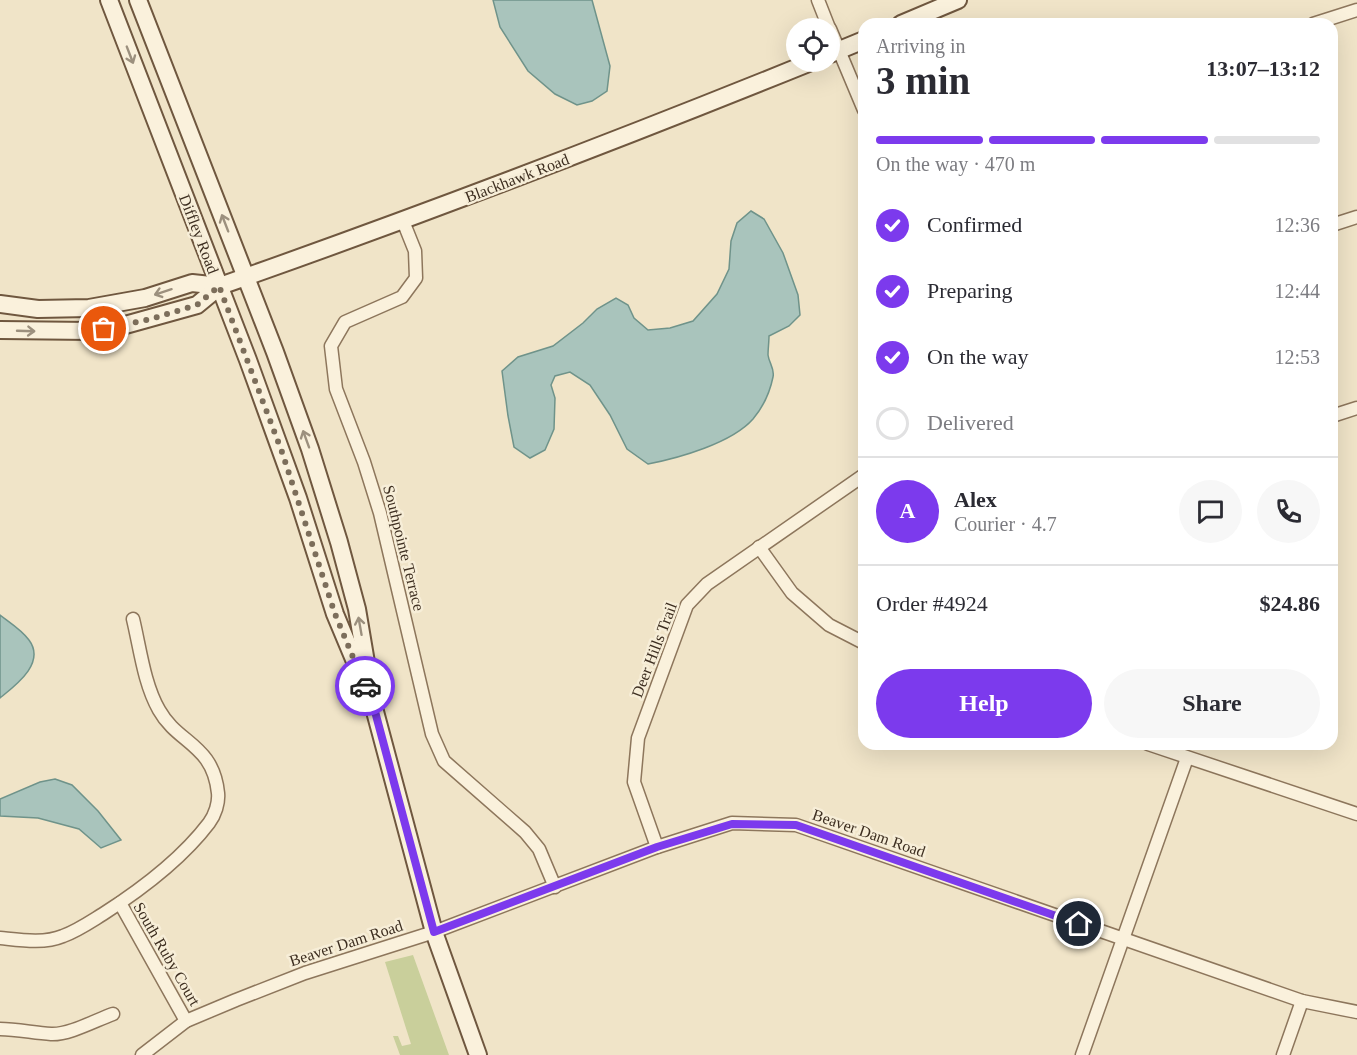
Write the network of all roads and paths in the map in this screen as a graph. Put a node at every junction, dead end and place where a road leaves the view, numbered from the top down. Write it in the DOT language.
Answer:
graph roads {
  1 [pos="109,0"];
  2 [pos="138,0"];
  3 [pos="818,0"];
  4 [pos="958,0"];
  5 [pos="1357,9"];
  6 [pos="825,18"];
  7 [pos="915,18"];
  8 [pos="1331,18"];
  9 [pos="858,42"];
  10 [pos="840,50"];
  11 [pos="840,64"];
  12 [pos="786,72"];
  13 [pos="858,98"];
  14 [pos="1357,217"];
  15 [pos="403,221"];
  16 [pos="1338,223"];
  17 [pos="246,277"];
  18 [pos="219,286"];
  19 [pos="0,304"];
  20 [pos="0,330"];
  21 [pos="1357,408"];
  22 [pos="1338,414"];
  23 [pos="858,479"];
  24 [pos="759,547"];
  25 [pos="134,619"];
  26 [pos="858,640"];
  27 [pos="373,704"];
  28 [pos="1165,750"];
  29 [pos="1187,758"];
  30 [pos="1357,814"];
  31 [pos="657,847"];
  32 [pos="555,887"];
  33 [pos="120,903"];
  34 [pos="434,932"];
  35 [pos="0,938"];
  36 [pos="1123,939"];
  37 [pos="1302,1001"];
  38 [pos="1357,1012"];
  39 [pos="113,1014"];
  40 [pos="186,1021"];
  41 [pos="0,1029"];
  42 [pos="142,1055"];
  43 [pos="478,1055"];
  44 [pos="1082,1055"];
  45 [pos="1283,1055"];
  1 -- 18 [label="main road, Diffley Road, one-way"];
  17 -- 2 [label="main road, Diffley Road, one-way"];
  3 -- 6 [label="street"];
  4 -- 7 [label="main road"];
  5 -- 8 [label="street"];
  9 -- 10 [label="main road"];
  11 -- 13 [label="street"];
  12 -- 15 [label="main road, Blackhawk Road"];
  14 -- 16 [label="street"];
  15 -- 17 [label="main road, Blackhawk Road"];
  15 -- 32 [label="street, Southpointe Terrace"];
  17 -- 18 [label="main road, Blackhawk Road"];
  27 -- 17 [label="main road, Diffley Road, one-way"];
  18 -- 19 [label="main road, Blackhawk Road, one-way"];
  20 -- 18 [label="main road, Blackhawk Road, one-way"];
  18 -- 27 [label="main road, Diffley Road"];
  21 -- 22 [label="street"];
  23 -- 24 [label="street, Deer Hills Trail"];
  24 -- 26 [label="street"];
  24 -- 31 [label="street, Deer Hills Trail"];
  25 -- 33 [label="street"];
  27 -- 34 [label="main road, Diffley Road"];
  28 -- 29 [label="street"];
  29 -- 30 [label="street"];
  29 -- 36 [label="street"];
  31 -- 32 [label="street, Beaver Dam Road"];
  31 -- 36 [label="street, Beaver Dam Road"];
  32 -- 34 [label="street, Beaver Dam Road"];
  33 -- 35 [label="street"];
  33 -- 40 [label="street, South Ruby Court"];
  34 -- 40 [label="street, Beaver Dam Road"];
  34 -- 43 [label="main road, Diffley Road"];
  36 -- 37 [label="street, Beaver Dam Road"];
  36 -- 44 [label="street"];
  37 -- 38 [label="street, Beaver Dam Road"];
  37 -- 45 [label="street"];
  39 -- 41 [label="street"];
  40 -- 42 [label="street, Beaver Dam Road"];
}
